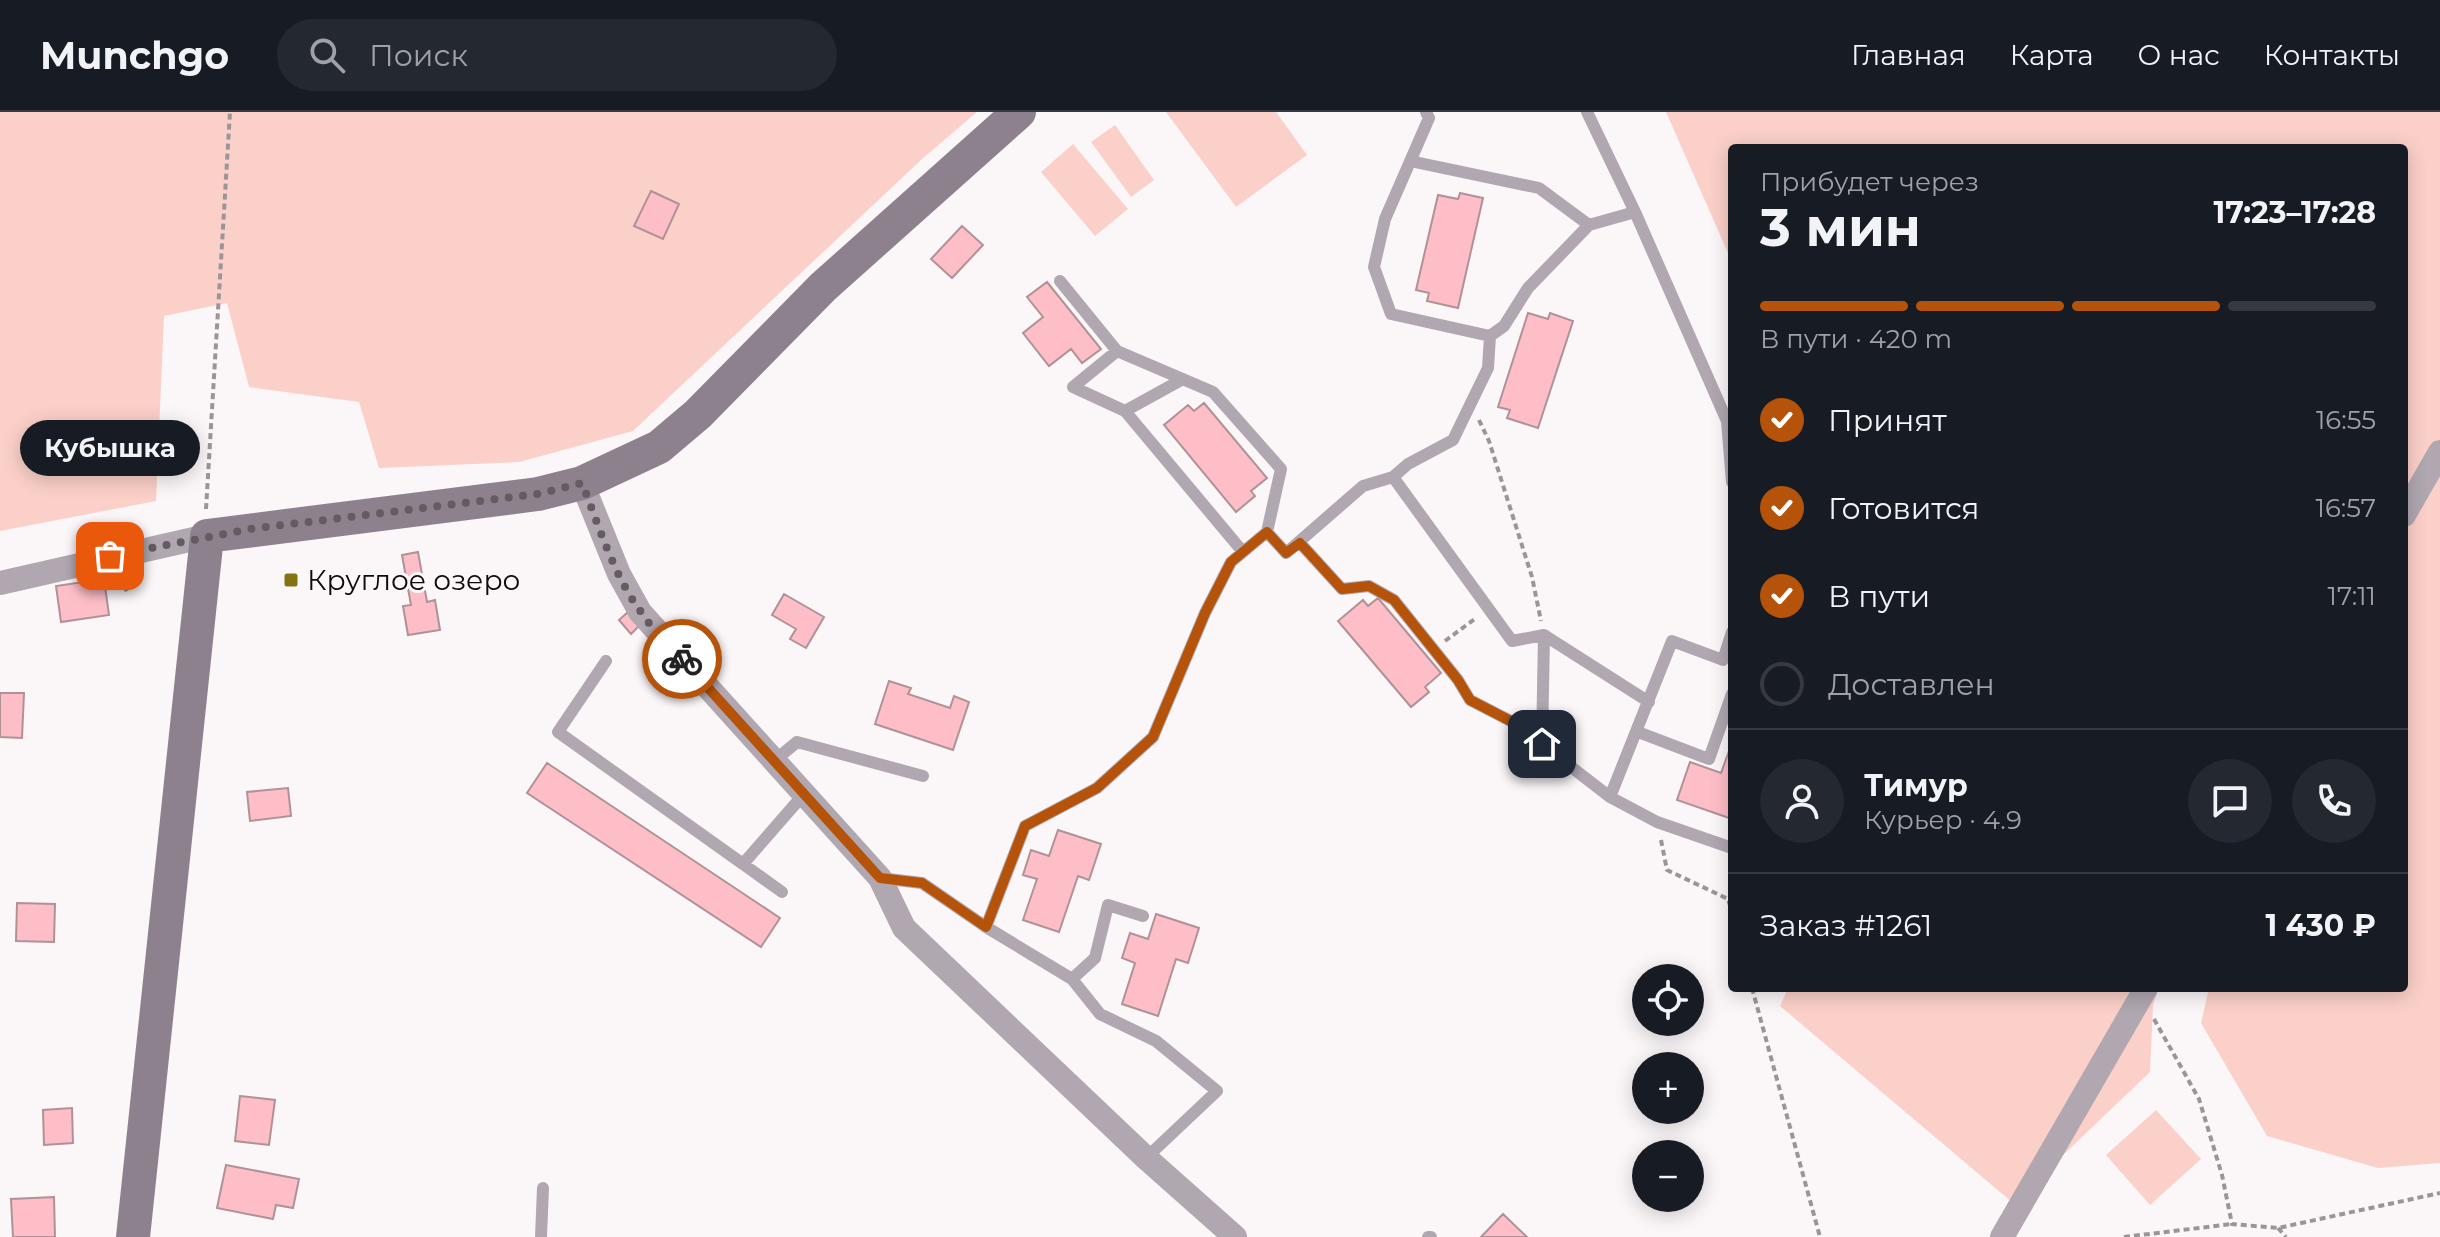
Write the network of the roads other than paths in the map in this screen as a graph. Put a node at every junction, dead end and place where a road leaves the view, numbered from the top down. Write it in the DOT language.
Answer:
graph roads {
  1 [pos="1019,112"];
  2 [pos="1426,112"];
  3 [pos="1587,112"];
  4 [pos="1410,161"];
  5 [pos="1635,212"];
  6 [pos="1589,225"];
  7 [pos="1060,281"];
  8 [pos="1490,336"];
  9 [pos="1117,351"];
  10 [pos="1183,379"];
  11 [pos="1125,411"];
  12 [pos="1728,433"];
  13 [pos="2440,452"];
  14 [pos="1393,477"];
  15 [pos="582,483"];
  16 [pos="2408,508"];
  17 [pos="1267,532"];
  18 [pos="207,536"];
  19 [pos="1300,543"];
  20 [pos="1243,552"];
  21 [pos="0,583"];
  22 [pos="1544,635"];
  23 [pos="606,661"];
  24 [pos="1728,663"];
  25 [pos="1649,702"];
  26 [pos="1728,705"];
  27 [pos="1638,732"];
  28 [pos="1542,744"];
  29 [pos="774,761"];
  30 [pos="923,776"];
  31 [pos="804,794"];
  32 [pos="1610,797"];
  33 [pos="1728,847"];
  34 [pos="743,864"];
  35 [pos="880,878"];
  36 [pos="782,892"];
  37 [pos="1143,916"];
  38 [pos="986,927"];
  39 [pos="1072,979"];
  40 [pos="2144,992"];
  41 [pos="1146,1158"];
  42 [pos="543,1188"];
  43 [pos="133,1237"];
  44 [pos="541,1237"];
  45 [pos="1235,1237"];
  46 [pos="2002,1237"];
  1 -- 15 [label="main road"];
  2 -- 4 [label="lane"];
  3 -- 5 [label="lane"];
  4 -- 6 [label="lane"];
  4 -- 8 [label="lane"];
  5 -- 6 [label="lane"];
  5 -- 12 [label="lane"];
  6 -- 8 [label="lane"];
  7 -- 9 [label="lane"];
  8 -- 14 [label="lane"];
  9 -- 10 [label="lane"];
  9 -- 11 [label="lane"];
  10 -- 11 [label="lane"];
  10 -- 17 [label="lane"];
  11 -- 20 [label="lane"];
  13 -- 16 [label="street"];
  14 -- 19 [label="lane"];
  14 -- 22 [label="lane"];
  15 -- 18 [label="main road"];
  15 -- 29 [label="street"];
  17 -- 19 [label="lane"];
  17 -- 20 [label="lane"];
  18 -- 21 [label="street"];
  18 -- 43 [label="main road"];
  19 -- 28 [label="lane"];
  20 -- 38 [label="lane"];
  22 -- 25 [label="lane"];
  22 -- 28 [label="lane"];
  23 -- 34 [label="lane"];
  24 -- 25 [label="lane"];
  25 -- 27 [label="lane"];
  26 -- 27 [label="lane"];
  27 -- 32 [label="lane"];
  28 -- 32 [label="lane"];
  29 -- 30 [label="lane"];
  29 -- 31 [label="street"];
  31 -- 34 [label="lane"];
  31 -- 35 [label="street"];
  32 -- 33 [label="lane"];
  34 -- 36 [label="lane"];
  35 -- 38 [label="lane"];
  35 -- 41 [label="street"];
  37 -- 39 [label="lane"];
  38 -- 39 [label="lane"];
  39 -- 41 [label="lane"];
  40 -- 46 [label="street"];
  41 -- 45 [label="street"];
  42 -- 44 [label="lane"];
}
